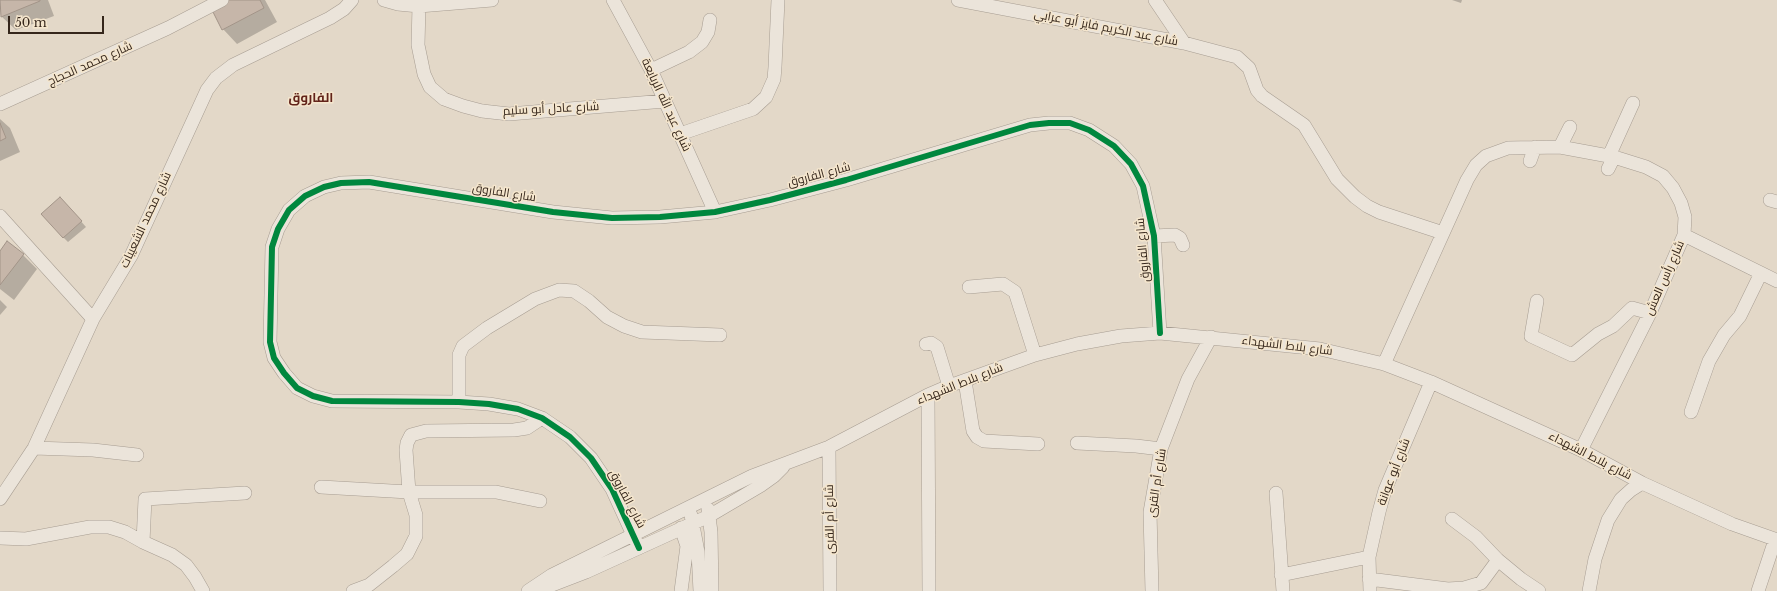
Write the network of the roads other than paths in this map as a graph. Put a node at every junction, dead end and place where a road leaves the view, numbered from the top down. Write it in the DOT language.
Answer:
graph roads {
  1 [pos="222,0"];
  2 [pos="352,0"];
  3 [pos="384,0"];
  4 [pos="492,0"];
  5 [pos="613,0"];
  6 [pos="778,0"];
  7 [pos="958,0"];
  8 [pos="1155,0"];
  9 [pos="419,6"];
  10 [pos="710,20"];
  11 [pos="1184,43"];
  12 [pos="651,70"];
  13 [pos="665,101"];
  14 [pos="1633,103"];
  15 [pos="0,104"];
  16 [pos="1570,127"];
  17 [pos="680,134"];
  18 [pos="1535,147"];
  19 [pos="1560,147"];
  20 [pos="1611,156"];
  21 [pos="1530,161"];
  22 [pos="1608,169"];
  23 [pos="715,212"];
  24 [pos="2,222"];
  25 [pos="1444,233"];
  26 [pos="1684,235"];
  27 [pos="1154,236"];
  28 [pos="1183,245"];
  29 [pos="1761,273"];
  30 [pos="1777,281"];
  31 [pos="969,287"];
  32 [pos="1537,301"];
  33 [pos="1650,313"];
  34 [pos="93,319"];
  35 [pos="1160,333"];
  36 [pos="720,334"];
  37 [pos="1211,337"];
  38 [pos="926,344"];
  39 [pos="1035,355"];
  40 [pos="1384,364"];
  41 [pos="965,381"];
  42 [pos="1431,382"];
  43 [pos="950,386"];
  44 [pos="928,395"];
  45 [pos="460,402"];
  46 [pos="1691,412"];
  47 [pos="542,418"];
  48 [pos="1077,443"];
  49 [pos="1038,444"];
  50 [pos="829,447"];
  51 [pos="34,448"];
  52 [pos="1161,449"];
  53 [pos="1581,450"];
  54 [pos="137,455"];
  55 [pos="784,465"];
  56 [pos="1642,483"];
  57 [pos="321,487"];
  58 [pos="409,492"];
  59 [pos="245,493"];
  60 [pos="1276,493"];
  61 [pos="0,499"];
  62 [pos="706,500"];
  63 [pos="540,501"];
  64 [pos="689,508"];
  65 [pos="709,516"];
  66 [pos="1452,519"];
  67 [pos="693,523"];
  68 [pos="681,528"];
  69 [pos="634,534"];
  70 [pos="0,538"];
  71 [pos="1776,540"];
  72 [pos="143,542"];
  73 [pos="639,548"];
  74 [pos="1369,557"];
  75 [pos="1498,560"];
  76 [pos="1280,575"];
  77 [pos="1370,585"];
  78 [pos="533,589"];
  79 [pos="202,591"];
  80 [pos="353,591"];
  81 [pos="681,591"];
  82 [pos="700,591"];
  83 [pos="712,591"];
  84 [pos="830,591"];
  85 [pos="929,591"];
  86 [pos="1152,591"];
  87 [pos="1283,591"];
  88 [pos="1539,591"];
  89 [pos="1589,591"];
  90 [pos="1758,591"];
  1 -- 15 [label="street, شارع محمد الحجاج"];
  2 -- 34 [label="street, شارع محمد الشعيبات"];
  3 -- 9 [label="street"];
  4 -- 9 [label="street"];
  5 -- 12 [label="street, شارع عبد الله الربايعة"];
  6 -- 17 [label="street"];
  7 -- 11 [label="street, شارع عبد الكريم فايز أبو عرابي"];
  8 -- 11 [label="street"];
  9 -- 13 [label="street, شارع عادل أبو سليم"];
  10 -- 12 [label="street"];
  11 -- 25 [label="street, شارع عبد الكريم فايز أبو عرابي"];
  12 -- 13 [label="street, شارع عبد الله الربايعة"];
  13 -- 17 [label="street, شارع عبد الله الربايعة"];
  14 -- 20 [label="street"];
  16 -- 19 [label="street"];
  17 -- 23 [label="street, شارع عبد الله الربايعة"];
  18 -- 19 [label="street, شارع رأس العش"];
  18 -- 21 [label="street"];
  18 -- 25 [label="street, شارع رأس العش"];
  19 -- 20 [label="street, شارع رأس العش"];
  20 -- 22 [label="street"];
  20 -- 26 [label="street, شارع رأس العش"];
  23 -- 27 [label="street, شارع الفاروق"];
  23 -- 45 [label="street, شارع الفاروق"];
  24 -- 34 [label="street"];
  25 -- 40 [label="street, شارع رأس العش"];
  26 -- 29 [label="street"];
  26 -- 33 [label="street, شارع رأس العش"];
  27 -- 28 [label="street"];
  27 -- 35 [label="street, شارع الفاروق"];
  29 -- 30 [label="street"];
  29 -- 46 [label="street"];
  31 -- 39 [label="street"];
  32 -- 33 [label="street"];
  33 -- 53 [label="street, شارع رأس العش"];
  34 -- 51 [label="street, شارع محمد الشعيبات"];
  35 -- 37 [label="street, شارع بلاط الشهداء"];
  35 -- 39 [label="street, شارع بلاط الشهداء"];
  36 -- 45 [label="street"];
  37 -- 40 [label="street, شارع بلاط الشهداء"];
  37 -- 52 [label="street, شارع أم القرى"];
  38 -- 43 [label="street"];
  39 -- 41 [label="street, شارع بلاط الشهداء"];
  40 -- 42 [label="street, شارع بلاط الشهداء"];
  41 -- 43 [label="street, شارع بلاط الشهداء"];
  41 -- 49 [label="street"];
  42 -- 53 [label="street, شارع بلاط الشهداء"];
  42 -- 74 [label="street, شارع أبو عوانة"];
  43 -- 44 [label="street, شارع بلاط الشهداء"];
  44 -- 50 [label="street, شارع بلاط الشهداء"];
  44 -- 85 [label="street"];
  45 -- 47 [label="street, شارع الفاروق"];
  47 -- 58 [label="street"];
  47 -- 69 [label="street, شارع الفاروق"];
  48 -- 52 [label="street"];
  50 -- 55 [label="street, شارع بلاط الشهداء"];
  50 -- 84 [label="street, شارع أم القرى"];
  51 -- 54 [label="street"];
  51 -- 61 [label="street, شارع محمد الشعيبات"];
  52 -- 86 [label="street, شارع أم القرى"];
  53 -- 56 [label="street, شارع بلاط الشهداء"];
  55 -- 62 [label="street, شارع بلاط الشهداء"];
  55 -- 65 [label="street, شارع بلاط الشهداء"];
  56 -- 71 [label="street, شارع بلاط الشهداء"];
  56 -- 89 [label="street"];
  57 -- 58 [label="street"];
  58 -- 63 [label="street"];
  58 -- 80 [label="street"];
  59 -- 72 [label="street"];
  60 -- 76 [label="street"];
  62 -- 64 [label="street, شارع بلاط الشهداء"];
  62 -- 65 [label="street"];
  64 -- 67 [label="street"];
  64 -- 69 [label="street, شارع بلاط الشهداء"];
  65 -- 67 [label="street, شارع بلاط الشهداء"];
  65 -- 83 [label="street"];
  66 -- 75 [label="street"];
  67 -- 68 [label="street, شارع بلاط الشهداء"];
  67 -- 82 [label="street"];
  68 -- 73 [label="street, شارع بلاط الشهداء"];
  68 -- 81 [label="street"];
  69 -- 73 [label="street, شارع الفاروق"];
  69 -- 78 [label="street, شارع بلاط الشهداء"];
  70 -- 72 [label="street"];
  71 -- 90 [label="street"];
  72 -- 79 [label="street"];
  73 -- 78 [label="street, شارع بلاط الشهداء"];
  74 -- 76 [label="street"];
  74 -- 77 [label="street, شارع أبو عوانة"];
  75 -- 77 [label="street"];
  75 -- 88 [label="street"];
  76 -- 87 [label="street"];
}
